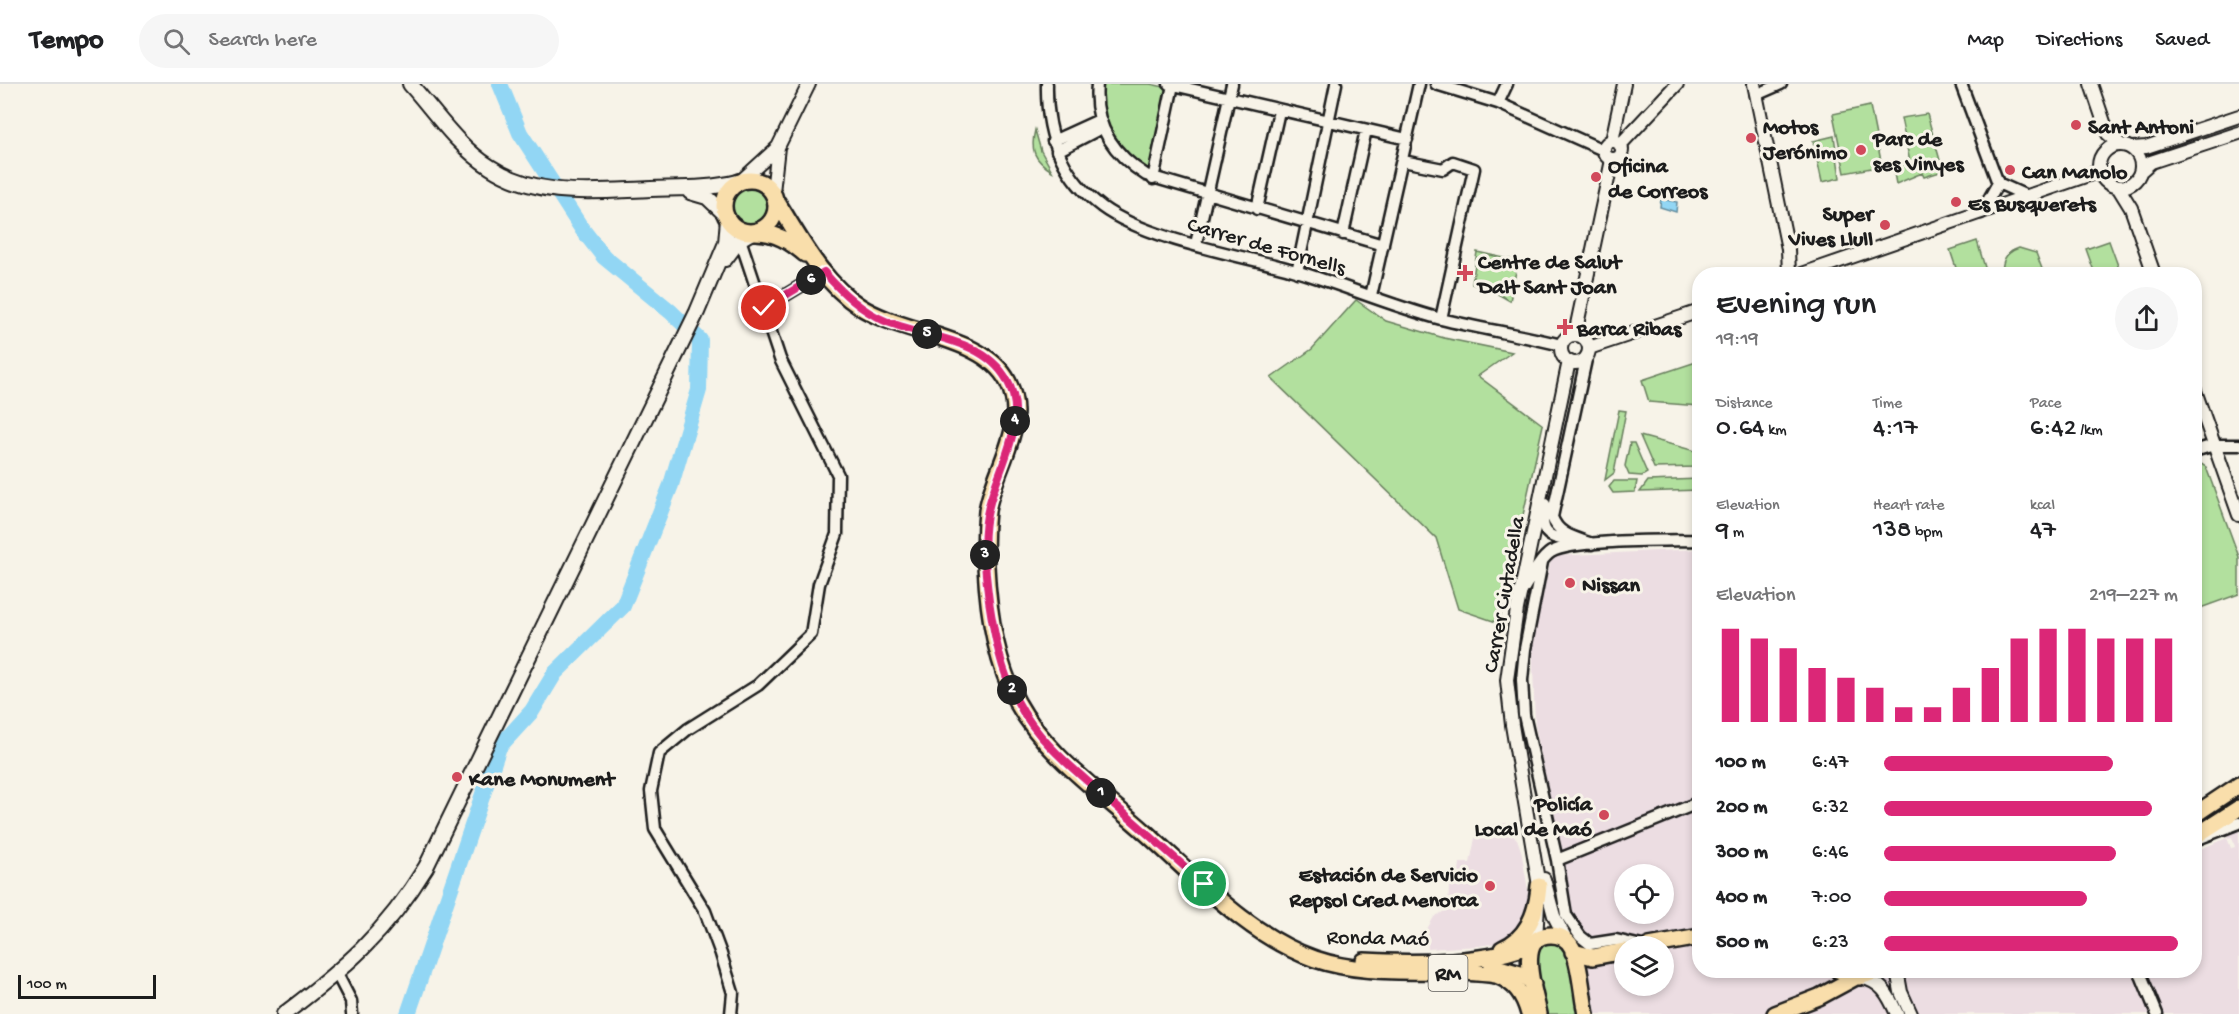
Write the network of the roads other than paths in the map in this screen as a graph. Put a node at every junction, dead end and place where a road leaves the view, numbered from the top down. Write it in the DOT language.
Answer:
graph roads {
  1 [pos="410,84"];
  2 [pos="809,84"];
  3 [pos="1047,84"];
  4 [pos="1097,84"];
  5 [pos="1171,84"];
  6 [pos="1232,84"];
  7 [pos="1336,84"];
  8 [pos="1419,84"];
  9 [pos="1436,84"];
  10 [pos="1507,84"];
  11 [pos="1624,84"];
  12 [pos="1677,84"];
  13 [pos="1780,84"];
  14 [pos="1962,84"];
  15 [pos="2091,84"];
  16 [pos="1755,89"];
  17 [pos="1229,97"];
  18 [pos="1498,104"];
  19 [pos="1279,111"];
  20 [pos="2239,116"];
  21 [pos="1328,123"];
  22 [pos="1101,124"];
  23 [pos="1366,130"];
  24 [pos="2239,133"];
  25 [pos="2108,134"];
  26 [pos="1407,139"];
  27 [pos="2120,144"];
  28 [pos="1055,146"];
  29 [pos="778,147"];
  30 [pos="2133,148"];
  31 [pos="1612,149"];
  32 [pos="2107,150"];
  33 [pos="1402,160"];
  34 [pos="2142,170"];
  35 [pos="2100,171"];
  36 [pos="1153,179"];
  37 [pos="740,181"];
  38 [pos="1998,183"];
  39 [pos="2124,187"];
  40 [pos="676,189"];
  41 [pos="1208,195"];
  42 [pos="775,197"];
  43 [pos="2029,197"];
  44 [pos="1257,209"];
  45 [pos="1982,213"];
  46 [pos="727,217"];
  47 [pos="1307,224"];
  48 [pos="749,234"];
  49 [pos="1343,234"];
  50 [pos="1196,244"];
  51 [pos="1383,245"];
  52 [pos="1789,267"];
  53 [pos="1823,267"];
  54 [pos="2152,267"];
  55 [pos="821,268"];
  56 [pos="1297,272"];
  57 [pos="711,281"];
  58 [pos="1371,296"];
  59 [pos="764,308"];
  60 [pos="1692,314"];
  61 [pos="1441,319"];
  62 [pos="1575,334"];
  63 [pos="1561,345"];
  64 [pos="1588,352"];
  65 [pos="1569,362"];
  66 [pos="2202,411"];
  67 [pos="2214,445"];
  68 [pos="2239,445"];
  69 [pos="2202,449"];
  70 [pos="1546,475"];
  71 [pos="2239,515"];
  72 [pos="1692,540"];
  73 [pos="1592,544"];
  74 [pos="1542,562"];
  75 [pos="1521,594"];
  76 [pos="2239,785"];
  77 [pos="1692,805"];
  78 [pos="2239,808"];
  79 [pos="2202,810"];
  80 [pos="2239,823"];
  81 [pos="2202,833"];
  82 [pos="1532,834"];
  83 [pos="2202,835"];
  84 [pos="1557,860"];
  85 [pos="1539,886"];
  86 [pos="1692,938"];
  87 [pos="1614,940"];
  88 [pos="1536,941"];
  89 [pos="1674,942"];
  90 [pos="1571,948"];
  91 [pos="1614,953"];
  92 [pos="1303,954"];
  93 [pos="1458,959"];
  94 [pos="1346,966"];
  95 [pos="337,974"];
  96 [pos="1856,978"];
  97 [pos="1865,978"];
  98 [pos="1898,978"];
  99 [pos="2142,978"];
  100 [pos="1533,984"];
  101 [pos="284,1014"];
  102 [pos="352,1014"];
  103 [pos="731,1014"];
  104 [pos="1529,1014"];
  105 [pos="1539,1014"];
  106 [pos="1586,1014"];
  107 [pos="1775,1014"];
  108 [pos="1897,1014"];
  109 [pos="1911,1014"];
  110 [pos="2157,1014"];
  1 -- 40 [label="main road"];
  2 -- 29 [label="street"];
  3 -- 28 [label="street, Carrer de Fornells"];
  4 -- 22 [label="street"];
  5 -- 17 [label="street"];
  5 -- 36 [label="street"];
  6 -- 17 [label="street"];
  7 -- 21 [label="street"];
  8 -- 26 [label="street"];
  9 -- 18 [label="street"];
  10 -- 18 [label="street"];
  11 -- 31 [label="street"];
  12 -- 31 [label="street"];
  13 -- 16 [label="street"];
  14 -- 38 [label="street"];
  15 -- 25 [label="street"];
  16 -- 52 [label="street"];
  17 -- 19 [label="street"];
  17 -- 41 [label="street"];
  18 -- 31 [label="street"];
  19 -- 21 [label="street"];
  19 -- 44 [label="street"];
  20 -- 30 [label="street"];
  21 -- 23 [label="street"];
  21 -- 47 [label="street"];
  22 -- 28 [label="street"];
  22 -- 36 [label="street"];
  23 -- 26 [label="street"];
  23 -- 49 [label="street"];
  24 -- 34 [label="street"];
  25 -- 27 [label="street"];
  25 -- 32 [label="street"];
  26 -- 33 [label="street"];
  27 -- 30 [label="street"];
  27 -- 32 [label="street"];
  28 -- 50 [label="street, Carrer de Fornells"];
  29 -- 37 [label="street"];
  29 -- 42 [label="street"];
  30 -- 34 [label="street"];
  31 -- 62 [label="street"];
  32 -- 35 [label="street"];
  33 -- 51 [label="street"];
  33 -- 61 [label="street"];
  34 -- 39 [label="street"];
  35 -- 39 [label="street"];
  35 -- 43 [label="street"];
  36 -- 41 [label="street"];
  37 -- 40 [label="main road"];
  37 -- 42 [label="main road"];
  37 -- 46 [label="main road"];
  38 -- 43 [label="street"];
  38 -- 45 [label="street"];
  39 -- 54 [label="street"];
  40 -- 46 [label="main road"];
  41 -- 44 [label="street"];
  41 -- 50 [label="street"];
  42 -- 48 [label="main road"];
  42 -- 55 [label="main road, Ronda Maó / RM"];
  43 -- 45 [label="street"];
  44 -- 47 [label="street"];
  45 -- 53 [label="street"];
  46 -- 48 [label="main road"];
  46 -- 57 [label="main road"];
  47 -- 49 [label="street"];
  47 -- 56 [label="street"];
  48 -- 55 [label="main road, Ronda Maó / RM"];
  48 -- 57 [label="main road"];
  48 -- 59 [label="street"];
  49 -- 51 [label="street"];
  50 -- 56 [label="street, Carrer de Fornells"];
  51 -- 58 [label="street"];
  55 -- 59 [label="street"];
  55 -- 92 [label="main road, Ronda Maó / RM"];
  56 -- 58 [label="street, Carrer de Fornells"];
  57 -- 95 [label="main road"];
  58 -- 61 [label="street, Carrer de Fornells"];
  59 -- 103 [label="street"];
  60 -- 64 [label="street"];
  61 -- 63 [label="street, Carrer de Fornells"];
  62 -- 63 [label="street"];
  62 -- 64 [label="street"];
  63 -- 65 [label="street"];
  64 -- 65 [label="street"];
  64 -- 73 [label="street, Carrer Ciutadella"];
  65 -- 70 [label="street, Carrer Ciutadella"];
  66 -- 67 [label="street"];
  67 -- 68 [label="street"];
  67 -- 69 [label="street"];
  67 -- 71 [label="street"];
  70 -- 73 [label="street"];
  70 -- 75 [label="street, Carrer Ciutadella"];
  72 -- 73 [label="street"];
  73 -- 74 [label="street"];
  74 -- 75 [label="street"];
  74 -- 84 [label="street"];
  75 -- 82 [label="street, Carrer Ciutadella"];
  76 -- 79 [label="main road"];
  77 -- 84 [label="street"];
  78 -- 81 [label="main road"];
  80 -- 83 [label="street"];
  82 -- 85 [label="street, Carrer Ciutadella"];
  82 -- 90 [label="street, Carrer Ciutadella"];
  84 -- 87 [label="street"];
  85 -- 88 [label="street, Carrer Ciutadella"];
  85 -- 93 [label="main road, RM"];
  86 -- 89 [label="main road"];
  88 -- 90 [label="main road, RM"];
  88 -- 93 [label="main road, RM"];
  88 -- 100 [label="main road"];
  90 -- 91 [label="main road, RM"];
  90 -- 106 [label="main road"];
  92 -- 93 [label="main road, Ronda Maó / RM"];
  92 -- 94 [label="main road, Ronda Maó / RM"];
  94 -- 100 [label="main road, RM"];
  94 -- 104 [label="main road, RM"];
  95 -- 101 [label="main road"];
  95 -- 102 [label="street"];
  96 -- 107 [label="main road"];
  97 -- 108 [label="street"];
  98 -- 109 [label="street"];
  99 -- 110 [label="street"];
  100 -- 105 [label="main road"];
}
